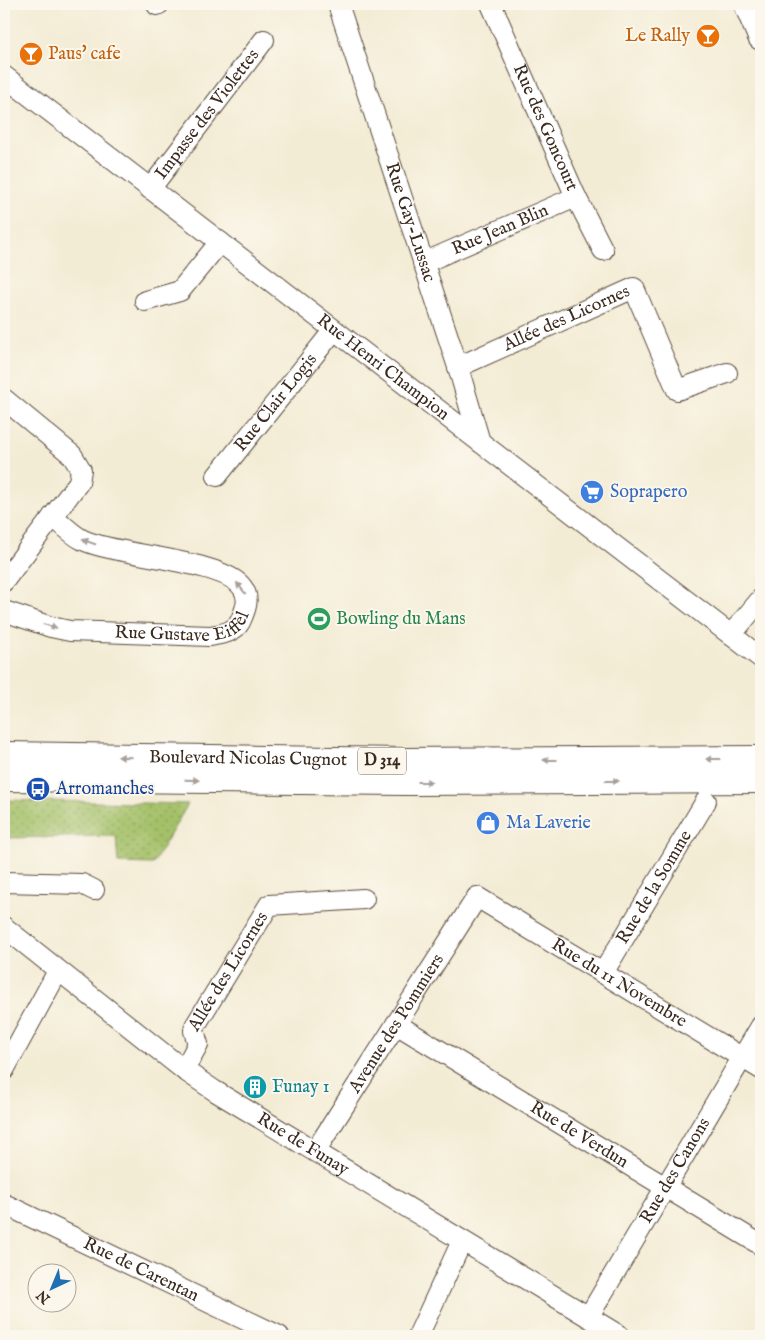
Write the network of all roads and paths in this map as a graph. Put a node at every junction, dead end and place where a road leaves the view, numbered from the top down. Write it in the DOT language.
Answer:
graph roads {
  1 [pos="338,4"];
  2 [pos="491,4"];
  3 [pos="264,40"];
  4 [pos="4,76"];
  5 [pos="150,188"];
  6 [pos="576,197"];
  7 [pos="220,242"];
  8 [pos="604,250"];
  9 [pos="423,264"];
  10 [pos="145,301"];
  11 [pos="334,330"];
  12 [pos="458,367"];
  13 [pos="727,373"];
  14 [pos="4,399"];
  15 [pos="480,442"];
  16 [pos="217,476"];
  17 [pos="54,516"];
  18 [pos="4,581"];
  19 [pos="761,599"];
  20 [pos="4,611"];
  21 [pos="732,634"];
  22 [pos="761,658"];
  23 [pos="4,755"];
  24 [pos="761,759"];
  25 [pos="4,778"];
  26 [pos="761,780"];
  27 [pos="706,801"];
  28 [pos="4,882"];
  29 [pos="94,890"];
  30 [pos="477,897"];
  31 [pos="364,899"];
  32 [pos="4,927"];
  33 [pos="58,971"];
  34 [pos="603,973"];
  35 [pos="396,1024"];
  36 [pos="761,1026"];
  37 [pos="742,1058"];
  38 [pos="761,1069"];
  39 [pos="4,1070"];
  40 [pos="184,1070"];
  41 [pos="316,1150"];
  42 [pos="665,1186"];
  43 [pos="4,1204"];
  44 [pos="462,1241"];
  45 [pos="761,1244"];
  46 [pos="589,1316"];
  47 [pos="279,1336"];
  48 [pos="418,1336"];
  49 [pos="620,1336"];
  1 -- 9 [label="street, Rue Gay-Lussac"];
  2 -- 6 [label="street, Rue des Goncourt"];
  3 -- 5 [label="street, Impasse des Violettes"];
  4 -- 5 [label="street, Rue Henri Champion"];
  5 -- 7 [label="street, Rue Henri Champion"];
  6 -- 8 [label="street, Rue des Goncourt"];
  6 -- 9 [label="street, Rue Jean Blin"];
  7 -- 10 [label="street"];
  7 -- 11 [label="street, Rue Henri Champion"];
  9 -- 12 [label="street, Rue Gay-Lussac"];
  11 -- 15 [label="street, Rue Henri Champion"];
  11 -- 16 [label="street, Rue Clair Logis"];
  12 -- 13 [label="street, Allée des Licornes"];
  12 -- 15 [label="street, Rue Gay-Lussac"];
  14 -- 17 [label="street"];
  15 -- 21 [label="street, Rue Henri Champion"];
  17 -- 18 [label="street"];
  20 -- 17 [label="street, Rue Gustave Eiffel, one-way"];
  19 -- 21 [label="street"];
  21 -- 22 [label="street, Rue Henri Champion"];
  24 -- 23 [label="main road, Boulevard Nicolas Cugnot / D 314, one-way"];
  25 -- 26 [label="main road, Boulevard Nicolas Cugnot / D 314, one-way"];
  27 -- 34 [label="street, Rue de la Somme"];
  28 -- 29 [label="street"];
  30 -- 34 [label="street, Rue du 11 Novembre"];
  30 -- 35 [label="street, Avenue des Pommiers"];
  31 -- 40 [label="street, Allée des Licornes"];
  32 -- 33 [label="street, Rue de Funay"];
  33 -- 39 [label="street"];
  33 -- 40 [label="street, Rue de Funay"];
  34 -- 37 [label="street, Rue du 11 Novembre"];
  35 -- 41 [label="street, Avenue des Pommiers"];
  35 -- 42 [label="street, Rue de Verdun"];
  36 -- 37 [label="street, Rue des Canons"];
  37 -- 38 [label="street, Rue du 11 Novembre"];
  37 -- 42 [label="street, Rue des Canons"];
  40 -- 41 [label="street, Rue de Funay"];
  41 -- 44 [label="street, Rue de Funay"];
  42 -- 45 [label="street, Rue de Verdun"];
  42 -- 46 [label="street, Rue des Canons"];
  43 -- 47 [label="street, Rue de Carentan"];
  44 -- 46 [label="street, Rue de Funay"];
  44 -- 48 [label="street"];
  46 -- 49 [label="street, Rue de Funay"];
}
